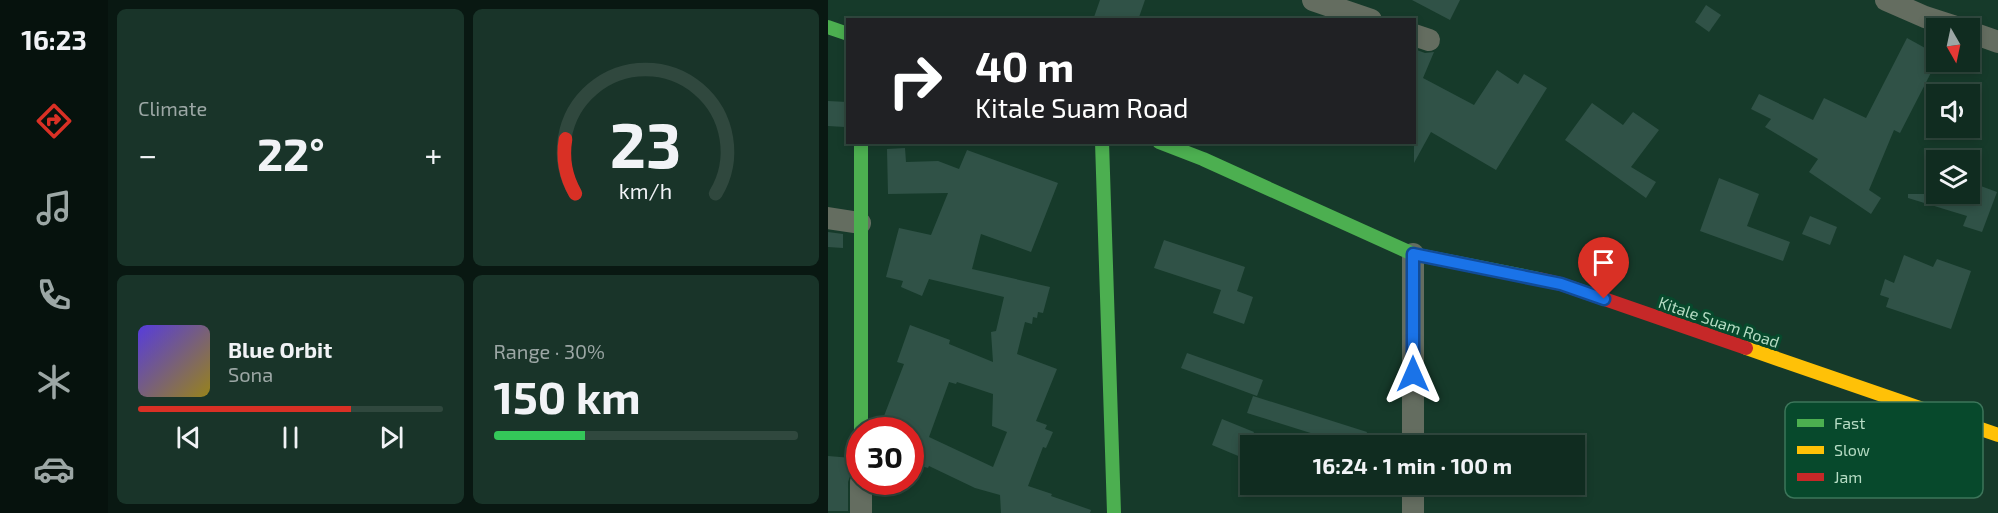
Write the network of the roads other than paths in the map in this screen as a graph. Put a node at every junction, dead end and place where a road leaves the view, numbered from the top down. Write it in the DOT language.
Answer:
graph roads {
  1 [pos="1313,0"];
  2 [pos="1886,0"];
  3 [pos="1359,11"];
  4 [pos="1930,18"];
  5 [pos="828,27"];
  6 [pos="846,33"];
  7 [pos="1980,36"];
  8 [pos="1998,42"];
  9 [pos="861,144"];
  10 [pos="1102,144"];
  11 [pos="1164,144"];
  12 [pos="828,218"];
  13 [pos="860,223"];
  14 [pos="1413,254"];
  15 [pos="1902,402"];
  16 [pos="861,417"];
  17 [pos="1983,430"];
  18 [pos="1413,435"];
  19 [pos="1998,435"];
  20 [pos="861,495"];
  21 [pos="1413,495"];
  22 [pos="861,513"];
  23 [pos="1114,513"];
  24 [pos="1413,513"];
  1 -- 3 [label="street"];
  2 -- 4 [label="street"];
  5 -- 6 [label="main road"];
  7 -- 8 [label="street"];
  9 -- 13 [label="main road"];
  10 -- 23 [label="main road"];
  11 -- 14 [label="main road, Kitale Suam Road"];
  12 -- 13 [label="street"];
  13 -- 16 [label="main road"];
  14 -- 15 [label="main road, Kitale Suam Road"];
  14 -- 18 [label="street"];
  17 -- 19 [label="main road, Kitale Suam Road"];
  20 -- 22 [label="street"];
  21 -- 24 [label="street"];
}
